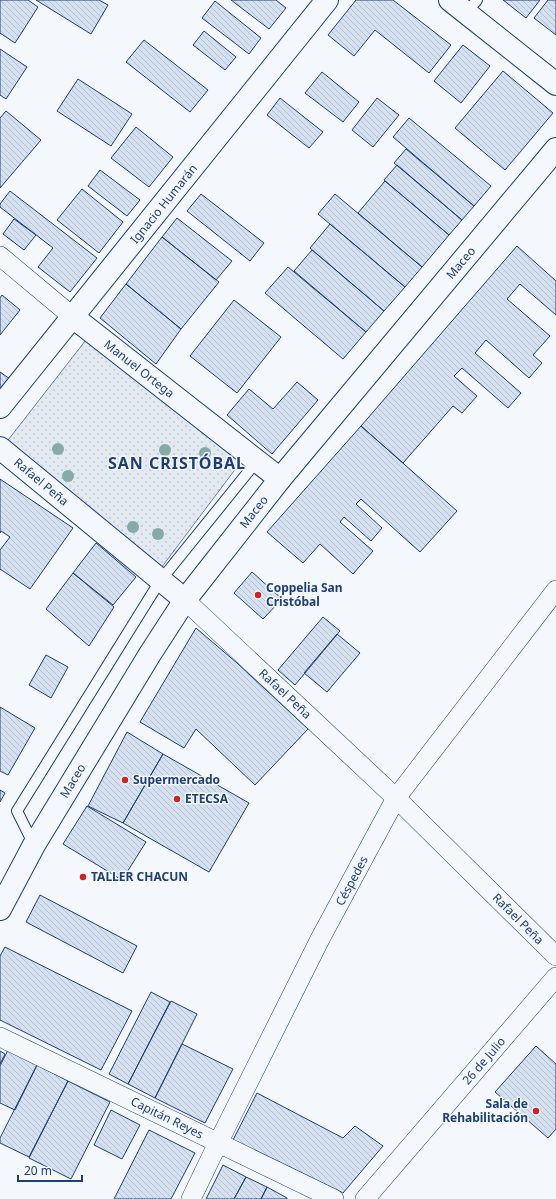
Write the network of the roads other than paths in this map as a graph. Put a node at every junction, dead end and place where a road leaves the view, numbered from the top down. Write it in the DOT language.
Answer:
graph roads {
  1 [pos="327,0"];
  2 [pos="464,4"];
  3 [pos="556,84"];
  4 [pos="556,149"];
  5 [pos="0,256"];
  6 [pos="73,317"];
  7 [pos="0,407"];
  8 [pos="0,448"];
  9 [pos="257,461"];
  10 [pos="280,479"];
  11 [pos="160,581"];
  12 [pos="556,590"];
  13 [pos="185,600"];
  14 [pos="396,798"];
  15 [pos="34,846"];
  16 [pos="0,909"];
  17 [pos="556,956"];
  18 [pos="556,977"];
  19 [pos="0,1037"];
  20 [pos="218,1143"];
  21 [pos="192,1199"];
  22 [pos="334,1199"];
  23 [pos="364,1199"];
  1 -- 6 [label="street, Ignacio Humarán"];
  2 -- 3 [label="street"];
  4 -- 10 [label="street, Maceo"];
  5 -- 6 [label="street, Manuel Ortega"];
  6 -- 7 [label="street, Ignacio Humarán"];
  6 -- 9 [label="street, Manuel Ortega"];
  8 -- 11 [label="street, Rafael Peña"];
  9 -- 10 [label="street, Manuel Ortega"];
  9 -- 11 [label="lane"];
  10 -- 13 [label="street, Maceo"];
  11 -- 13 [label="street, Rafael Peña"];
  11 -- 15 [label="lane"];
  12 -- 14 [label="street, Céspedes"];
  13 -- 14 [label="street, Rafael Peña"];
  13 -- 15 [label="street, Maceo"];
  14 -- 17 [label="street, Rafael Peña"];
  14 -- 20 [label="street, Céspedes"];
  15 -- 16 [label="street, Maceo"];
  18 -- 23 [label="street, 26 de Julio"];
  19 -- 20 [label="street, Capitán Reyes"];
  20 -- 21 [label="street, Céspedes"];
  20 -- 22 [label="street, Capitán Reyes"];
}
